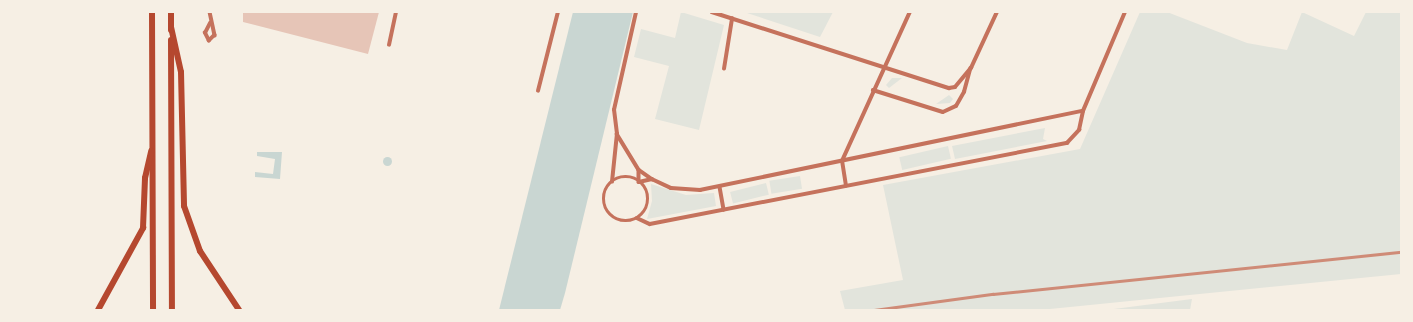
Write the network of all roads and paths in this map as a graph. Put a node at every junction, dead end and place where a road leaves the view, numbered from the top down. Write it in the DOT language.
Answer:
graph roads {
  1 [pos="152,12"];
  2 [pos="172,12"];
  3 [pos="210,12"];
  4 [pos="396,12"];
  5 [pos="558,12"];
  6 [pos="636,12"];
  7 [pos="712,12"];
  8 [pos="910,12"];
  9 [pos="997,12"];
  10 [pos="1125,12"];
  11 [pos="732,19"];
  12 [pos="210,23"];
  13 [pos="171,27"];
  14 [pos="388,45"];
  15 [pos="883,68"];
  16 [pos="971,68"];
  17 [pos="724,69"];
  18 [pos="873,90"];
  19 [pos="538,91"];
  20 [pos="1083,111"];
  21 [pos="617,134"];
  22 [pos="154,142"];
  23 [pos="842,161"];
  24 [pos="639,170"];
  25 [pos="652,179"];
  26 [pos="612,182"];
  27 [pos="639,182"];
  28 [pos="846,186"];
  29 [pos="720,187"];
  30 [pos="724,210"];
  31 [pos="636,218"];
  32 [pos="98,310"];
  33 [pos="154,310"];
  34 [pos="172,310"];
  35 [pos="239,310"];
  1 -- 22 [label="highway"];
  2 -- 13 [label="highway"];
  3 -- 12 [label="street"];
  4 -- 14 [label="street"];
  5 -- 19 [label="street"];
  6 -- 21 [label="street"];
  7 -- 11 [label="street"];
  8 -- 15 [label="street"];
  9 -- 16 [label="street"];
  10 -- 20 [label="street"];
  11 -- 15 [label="street"];
  11 -- 17 [label="street"];
  13 -- 34 [label="highway"];
  13 -- 35 [label="highway"];
  15 -- 16 [label="street"];
  15 -- 18 [label="street"];
  16 -- 18 [label="street"];
  18 -- 23 [label="street"];
  20 -- 23 [label="street"];
  20 -- 28 [label="street"];
  21 -- 24 [label="street"];
  21 -- 26 [label="street"];
  22 -- 32 [label="highway"];
  22 -- 33 [label="highway"];
  23 -- 28 [label="street"];
  23 -- 29 [label="street"];
  24 -- 25 [label="street"];
  24 -- 27 [label="street"];
  25 -- 27 [label="street"];
  25 -- 29 [label="street"];
  26 -- 27 [label="street"];
  26 -- 31 [label="street"];
  27 -- 31 [label="street"];
  28 -- 30 [label="street"];
  29 -- 30 [label="street"];
  30 -- 31 [label="street"];
}
